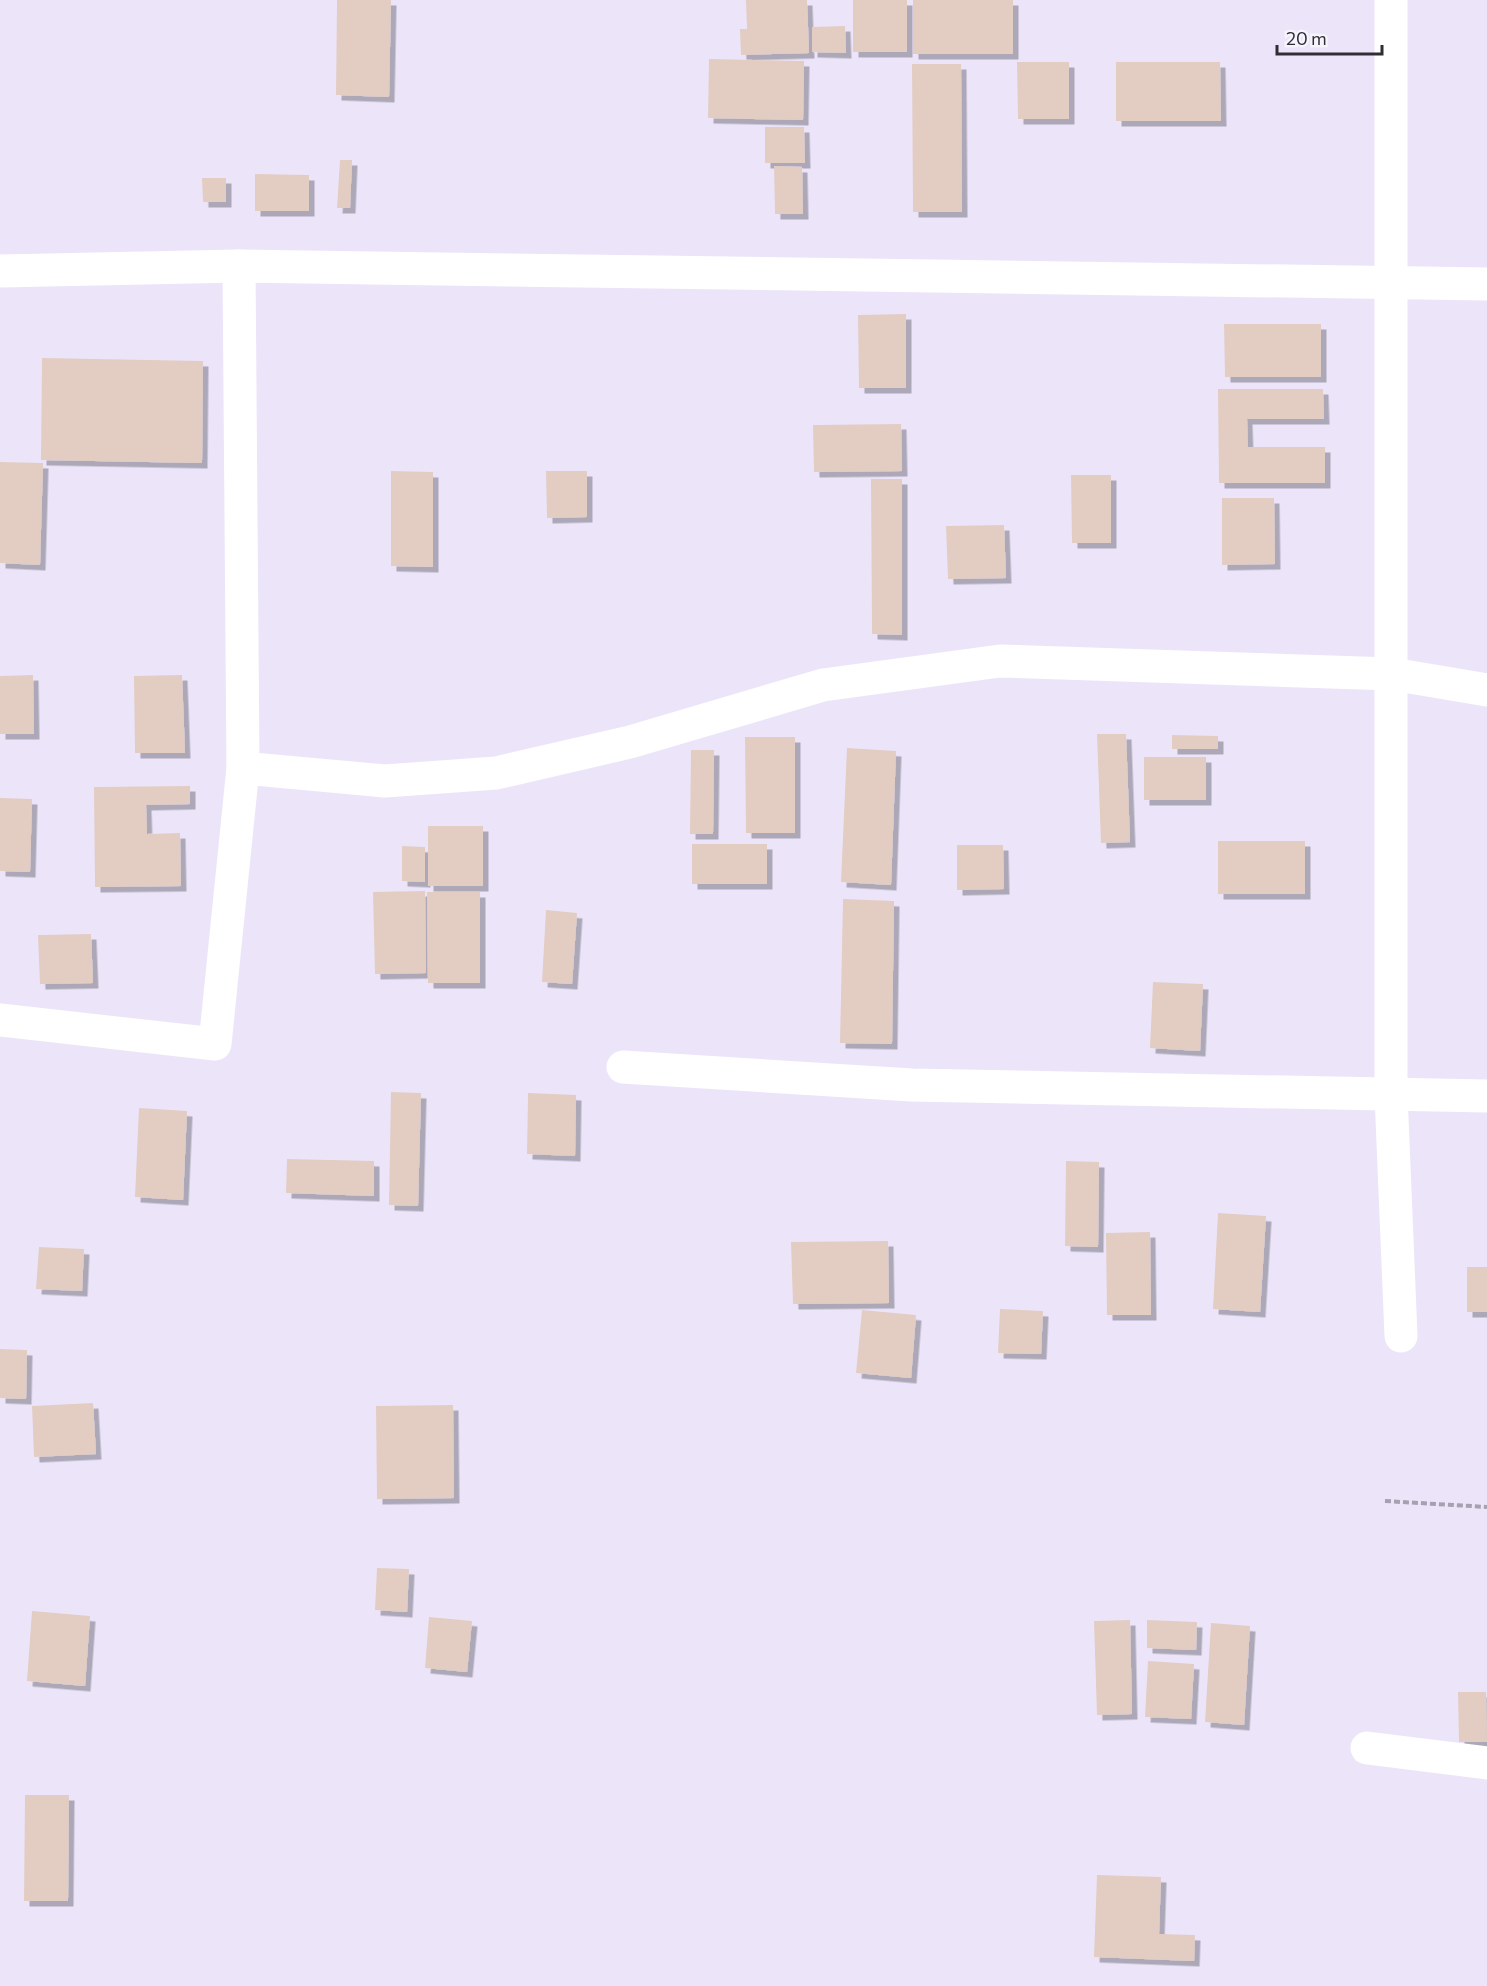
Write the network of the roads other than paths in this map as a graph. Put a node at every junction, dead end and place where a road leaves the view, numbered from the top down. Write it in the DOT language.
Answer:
graph roads {
  1 [pos="1391,0"];
  2 [pos="239,266"];
  3 [pos="0,271"];
  4 [pos="1393,282"];
  5 [pos="1487,284"];
  6 [pos="1392,674"];
  7 [pos="1487,690"];
  8 [pos="243,768"];
  9 [pos="0,1020"];
  10 [pos="623,1067"];
  11 [pos="1391,1094"];
  12 [pos="1487,1096"];
  13 [pos="1401,1336"];
  14 [pos="1367,1748"];
  15 [pos="1487,1763"];
  1 -- 4 [label="street"];
  2 -- 3 [label="street"];
  2 -- 4 [label="street"];
  2 -- 8 [label="street"];
  4 -- 5 [label="street"];
  4 -- 6 [label="street"];
  6 -- 7 [label="street"];
  6 -- 8 [label="street"];
  6 -- 11 [label="street"];
  8 -- 9 [label="street"];
  10 -- 11 [label="street"];
  11 -- 12 [label="street"];
  11 -- 13 [label="street"];
  14 -- 15 [label="street"];
}
